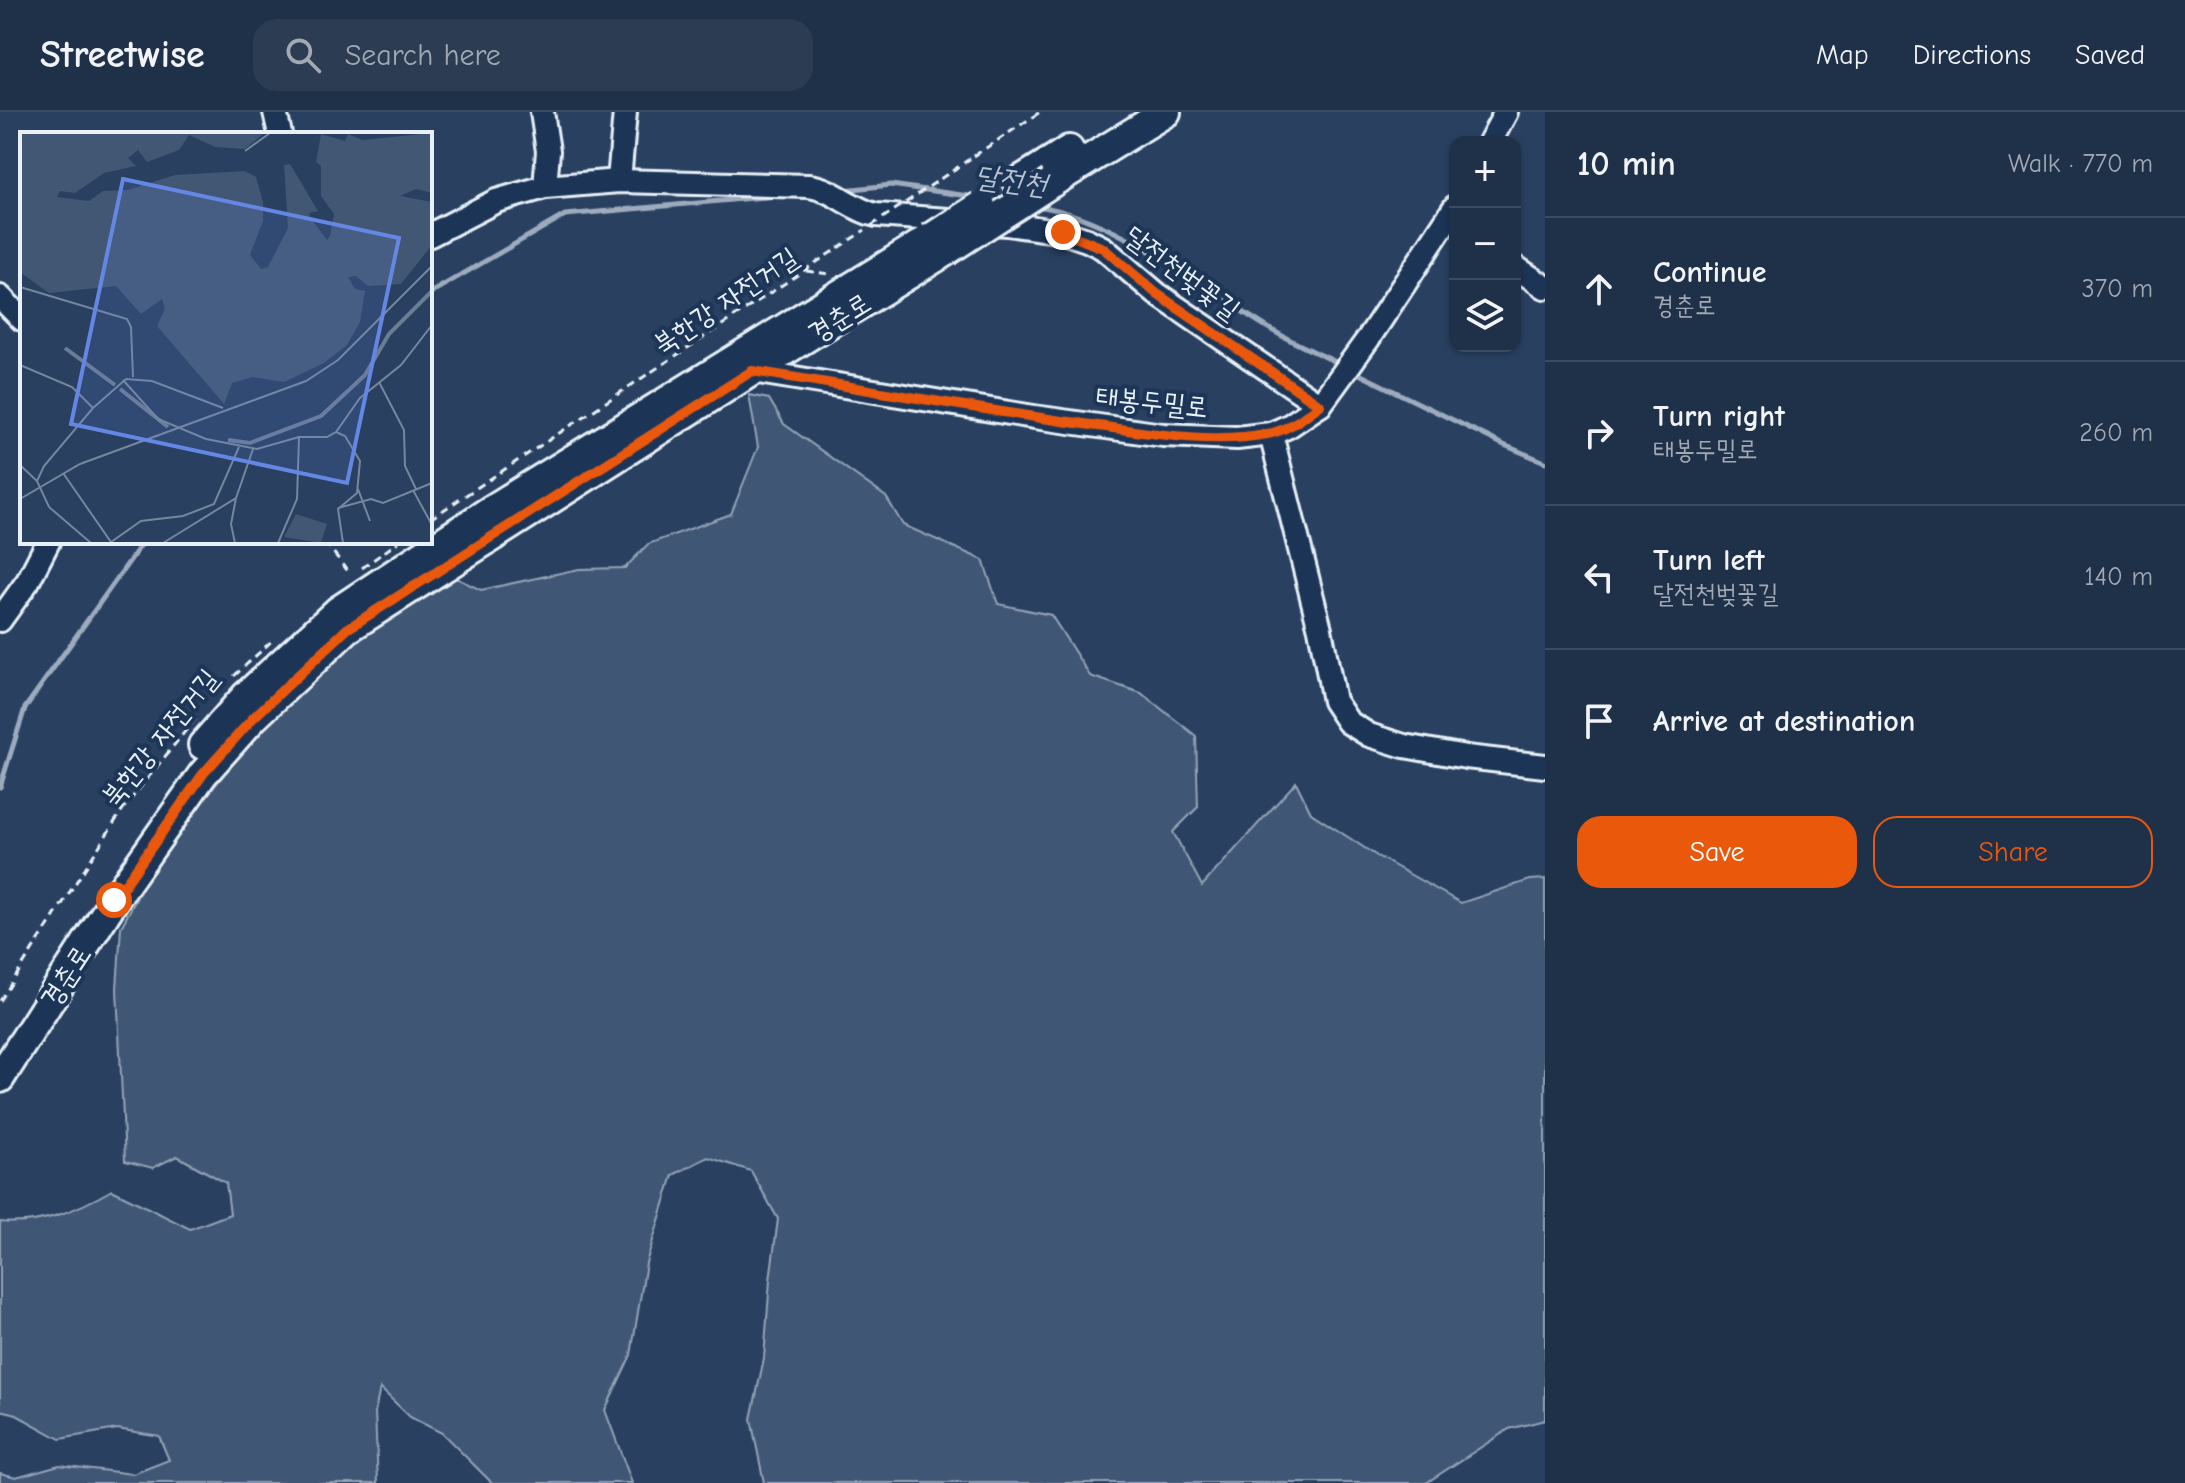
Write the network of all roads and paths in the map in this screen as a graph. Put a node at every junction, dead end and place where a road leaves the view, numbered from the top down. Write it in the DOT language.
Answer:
graph roads {
  1 [pos="275,112"];
  2 [pos="542,112"];
  3 [pos="625,112"];
  4 [pos="1040,112"];
  5 [pos="1131,112"];
  6 [pos="1166,112"];
  7 [pos="1506,112"];
  8 [pos="280,132"];
  9 [pos="1493,136"];
  10 [pos="619,181"];
  11 [pos="545,187"];
  12 [pos="869,220"];
  13 [pos="1449,223"];
  14 [pos="432,234"];
  15 [pos="938,244"];
  16 [pos="1521,271"];
  17 [pos="1545,287"];
  18 [pos="0,297"];
  19 [pos="20,317"];
  20 [pos="752,371"];
  21 [pos="1326,397"];
  22 [pos="1271,434"];
  23 [pos="432,518"];
  24 [pos="47,544"];
  25 [pos="327,544"];
  26 [pos="395,544"];
  27 [pos="0,620"];
  28 [pos="281,633"];
  29 [pos="226,685"];
  30 [pos="205,709"];
  31 [pos="1545,766"];
  32 [pos="0,1001"];
  33 [pos="0,1046"];
  34 [pos="0,1078"];
  1 -- 8 [label="street"];
  2 -- 11 [label="street"];
  3 -- 10 [label="street"];
  4 -- 12 [label="path, 북한강 자전거길, bridge"];
  5 -- 15 [label="main road, 경춘로, bridge"];
  6 -- 15 [label="main road, 경춘로, bridge"];
  7 -- 9 [label="street"];
  10 -- 11 [label="street, 달전천벚꽃길"];
  10 -- 12 [label="street, 달전천벚꽃길"];
  11 -- 14 [label="street"];
  12 -- 21 [label="street, 달전천벚꽃길"];
  12 -- 23 [label="path, 북한강 자전거길"];
  13 -- 21 [label="street, 태봉두밀로"];
  15 -- 20 [label="main road, 경춘로"];
  15 -- 33 [label="main road, 경춘로"];
  16 -- 17 [label="street"];
  18 -- 19 [label="street"];
  20 -- 22 [label="street, 태봉두밀로"];
  20 -- 34 [label="main road, 경춘로"];
  21 -- 22 [label="street, 태봉두밀로"];
  22 -- 31 [label="street"];
  24 -- 27 [label="street"];
  25 -- 26 [label="path"];
  28 -- 29 [label="path, 북한강 자전거길"];
  30 -- 32 [label="path, 북한강 자전거길"];
}
